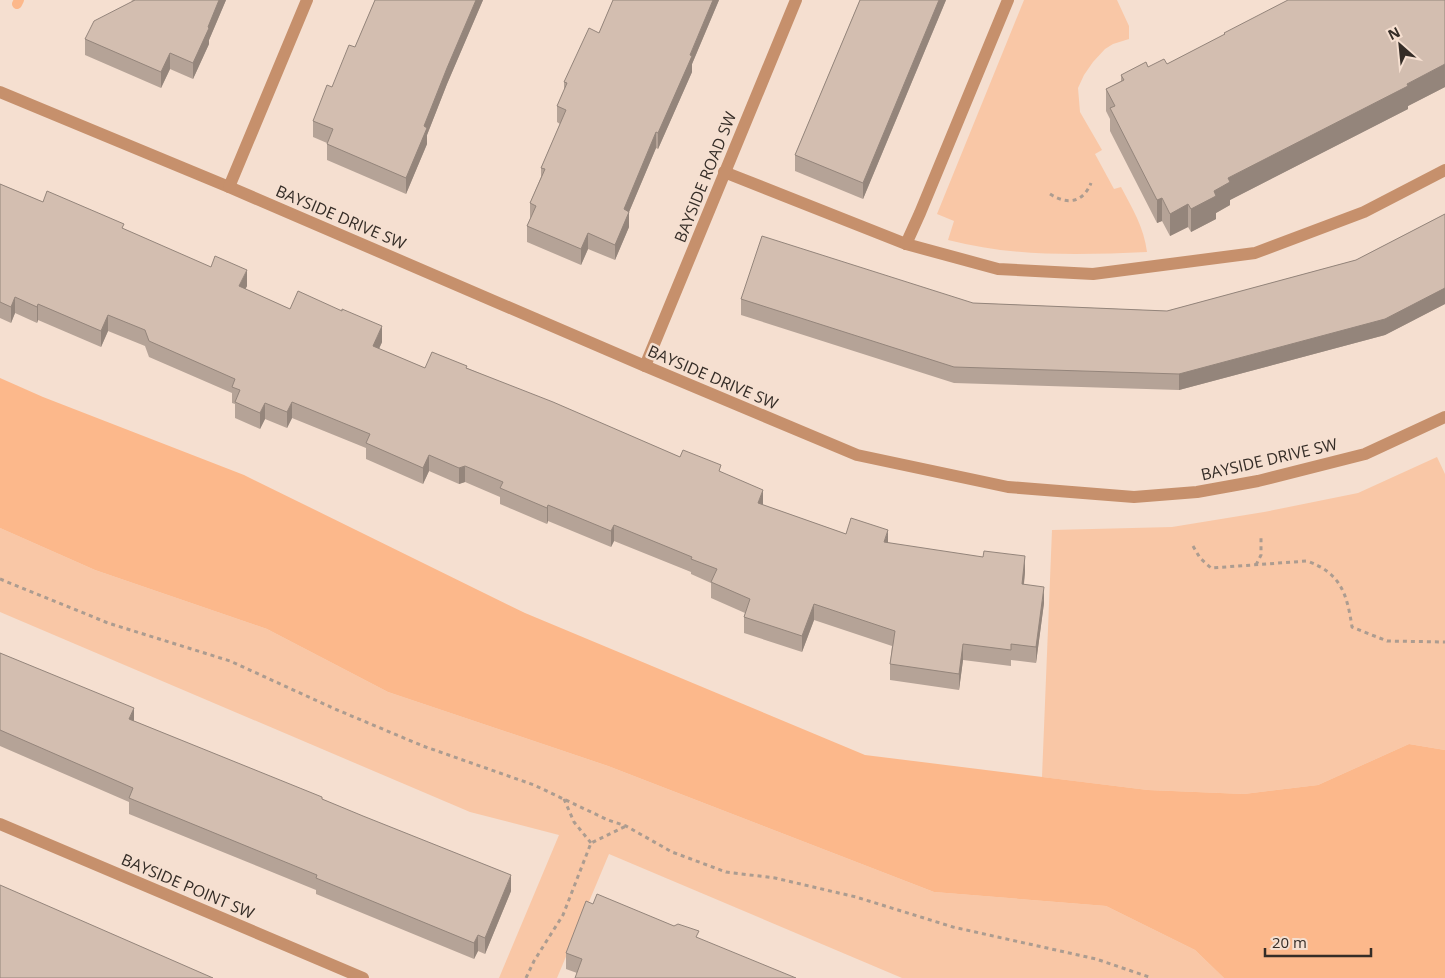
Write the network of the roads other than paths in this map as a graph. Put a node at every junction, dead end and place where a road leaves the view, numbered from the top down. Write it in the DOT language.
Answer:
graph roads {
  1 [pos="307,0"];
  2 [pos="796,0"];
  3 [pos="1008,0"];
  4 [pos="0,92"];
  5 [pos="1445,170"];
  6 [pos="724,172"];
  7 [pos="229,187"];
  8 [pos="906,244"];
  9 [pos="645,366"];
  10 [pos="1445,417"];
  11 [pos="0,824"];
  12 [pos="363,978"];
  1 -- 7 [label="street"];
  2 -- 6 [label="street, BAYSIDE ROAD SW"];
  3 -- 8 [label="street"];
  4 -- 7 [label="street, BAYSIDE DRIVE SW"];
  5 -- 8 [label="street"];
  6 -- 8 [label="street"];
  6 -- 9 [label="street, BAYSIDE ROAD SW"];
  7 -- 9 [label="street, BAYSIDE DRIVE SW"];
  9 -- 10 [label="street, BAYSIDE DRIVE SW"];
  11 -- 12 [label="street, BAYSIDE POINT SW"];
}
